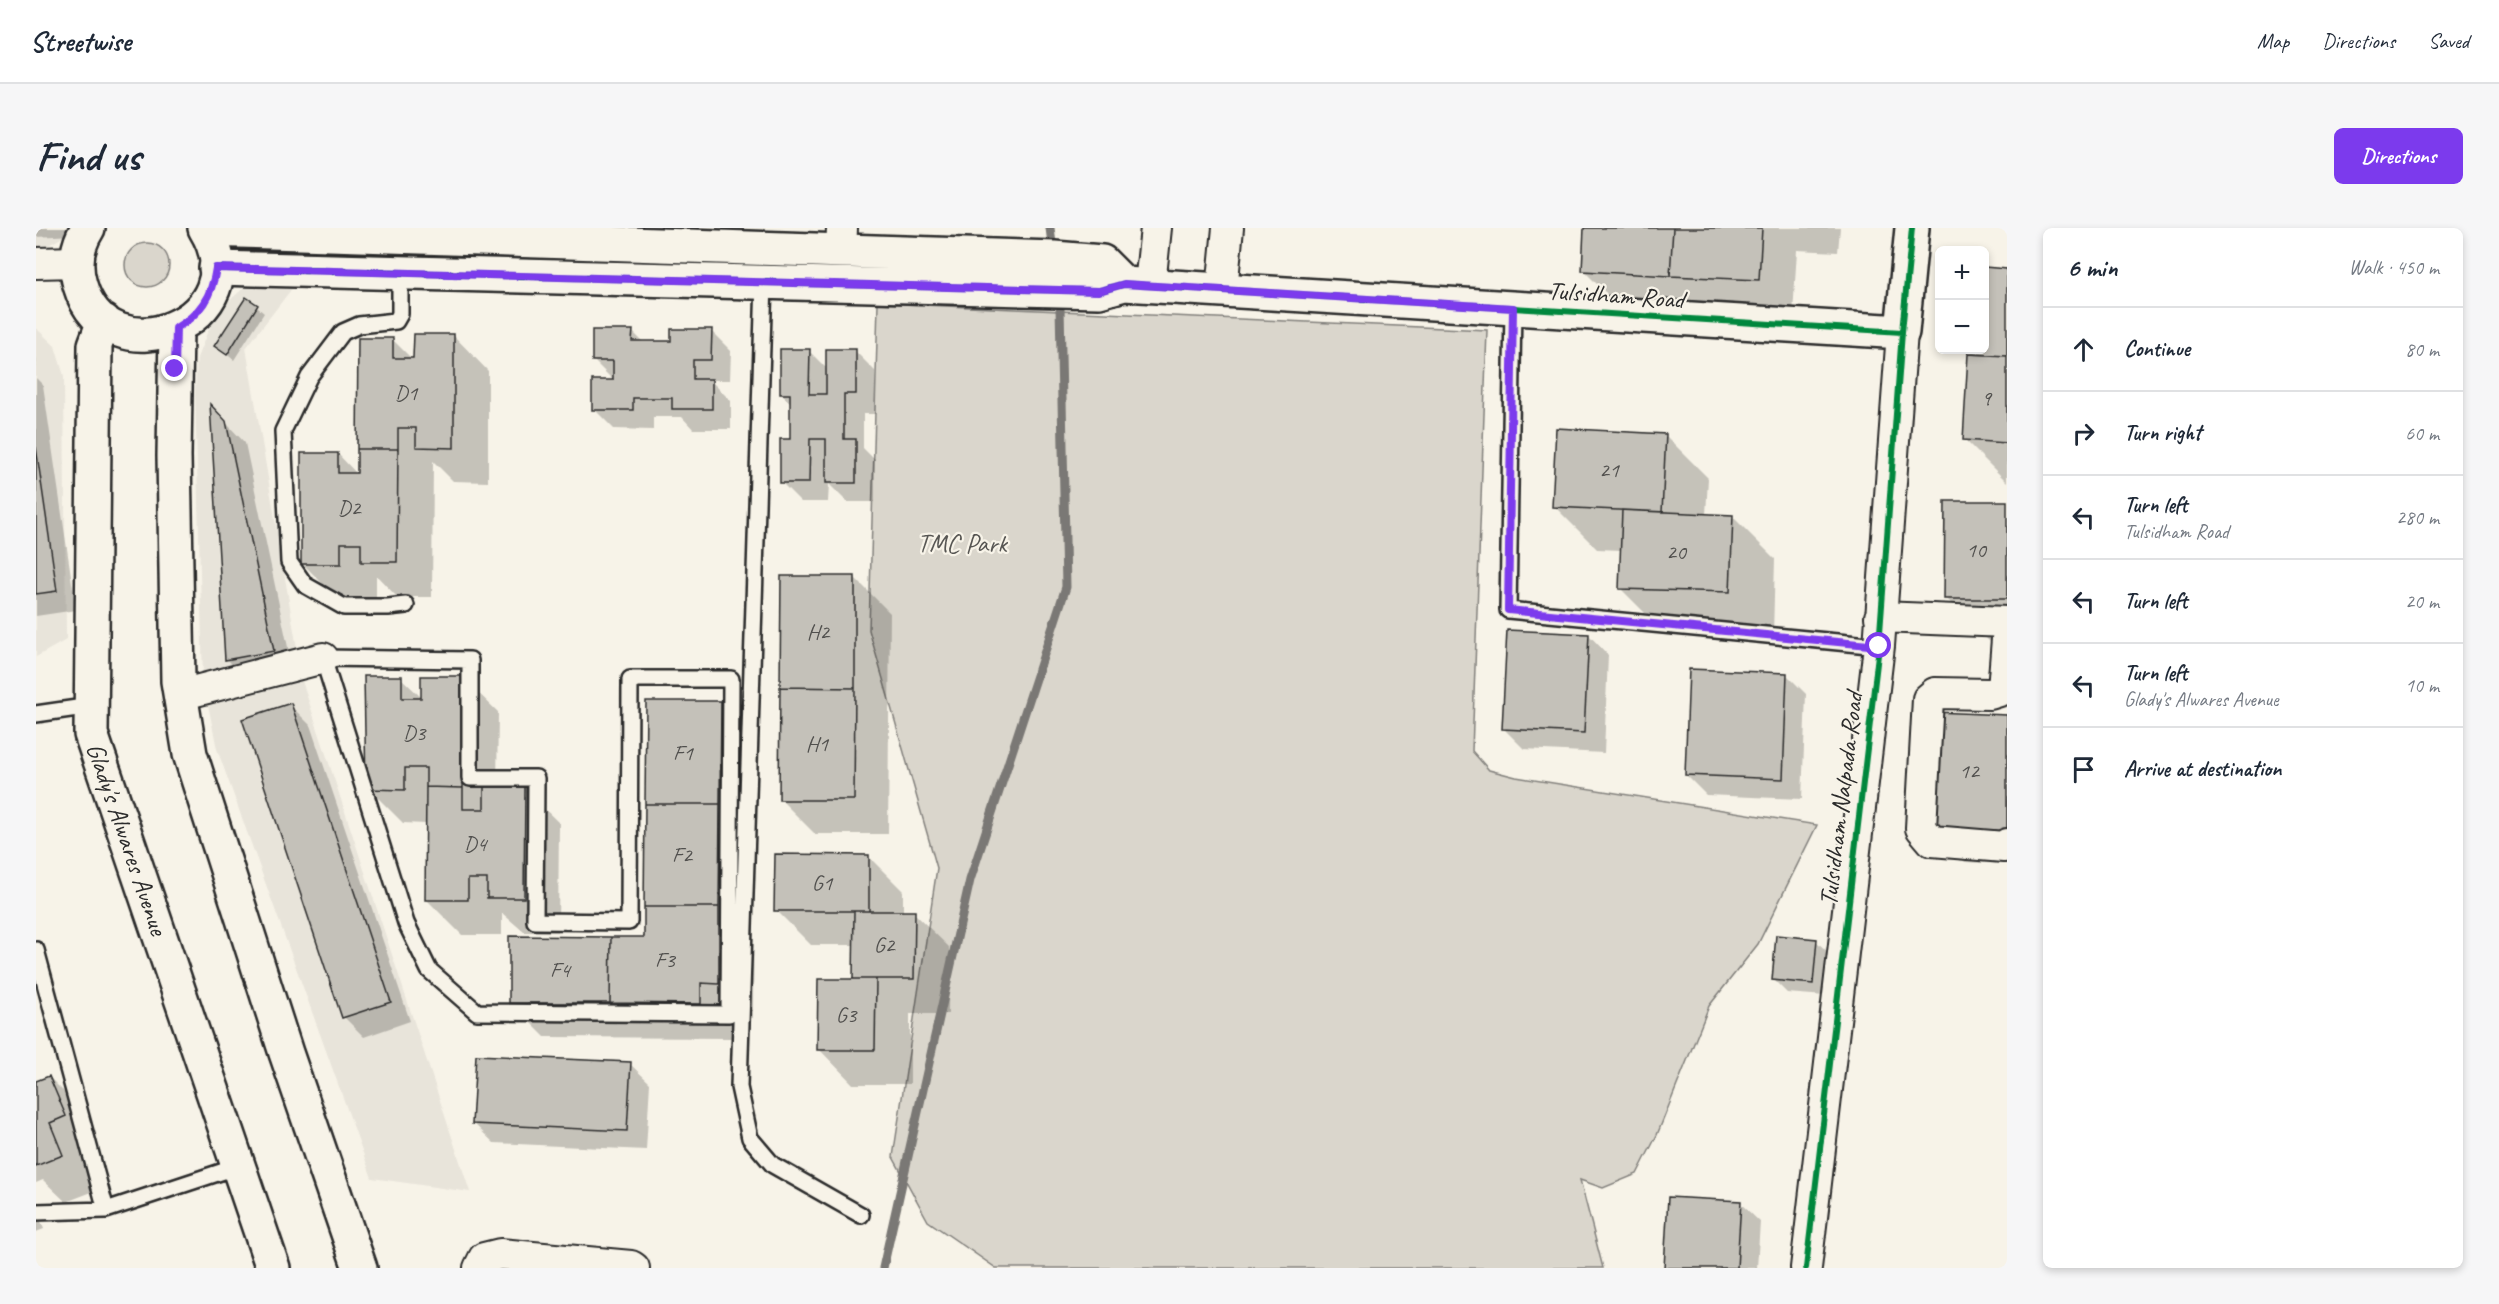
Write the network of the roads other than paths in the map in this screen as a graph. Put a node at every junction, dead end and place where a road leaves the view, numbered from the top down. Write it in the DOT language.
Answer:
graph roads {
  1 [pos="88,228"];
  2 [pos="1156,228"];
  3 [pos="1228,228"];
  4 [pos="1912,228"];
  5 [pos="206,229"];
  6 [pos="669,237"];
  7 [pos="509,251"];
  8 [pos="843,254"];
  9 [pos="77,262"];
  10 [pos="36,263"];
  11 [pos="216,268"];
  12 [pos="400,272"];
  13 [pos="764,281"];
  14 [pos="1137,285"];
  15 [pos="1222,290"];
  16 [pos="1513,308"];
  17 [pos="104,321"];
  18 [pos="176,328"];
  19 [pos="1902,332"];
  20 [pos="406,605"];
  21 [pos="2007,622"];
  22 [pos="1880,632"];
  23 [pos="2007,639"];
  24 [pos="323,658"];
  25 [pos="731,679"];
  26 [pos="752,680"];
  27 [pos="180,695"];
  28 [pos="91,705"];
  29 [pos="36,714"];
  30 [pos="2007,844"];
  31 [pos="36,950"];
  32 [pos="239,1166"];
  33 [pos="106,1210"];
  34 [pos="36,1212"];
  35 [pos="861,1215"];
  36 [pos="273,1268"];
  37 [pos="360,1268"];
  38 [pos="479,1268"];
  39 [pos="634,1268"];
  40 [pos="1806,1268"];
  1 -- 9 [label="street"];
  2 -- 14 [label="street"];
  3 -- 15 [label="street"];
  4 -- 19 [label="street"];
  5 -- 7 [label="street"];
  5 -- 11 [label="street"];
  6 -- 7 [label="street"];
  6 -- 8 [label="street"];
  7 -- 12 [label="street, Tulsidham Road"];
  7 -- 13 [label="street, Tulsidham Road"];
  8 -- 13 [label="street, Tulsidham Road"];
  8 -- 14 [label="street, Tulsidham Road"];
  9 -- 10 [label="street"];
  9 -- 17 [label="street"];
  11 -- 12 [label="street, Tulsidham Road"];
  11 -- 18 [label="street"];
  12 -- 20 [label="lane"];
  13 -- 26 [label="lane"];
  14 -- 15 [label="street, Tulsidham Road"];
  15 -- 16 [label="street, Tulsidham Road"];
  16 -- 19 [label="street, Tulsidham Road"];
  16 -- 22 [label="lane"];
  17 -- 18 [label="street"];
  17 -- 28 [label="street, Glady's Alwares Avenue"];
  18 -- 27 [label="street"];
  19 -- 22 [label="street, Tulsidham Nalpada Road"];
  21 -- 22 [label="street"];
  22 -- 40 [label="street, Tulsidham Nalpada Road"];
  23 -- 30 [label="street"];
  24 -- 25 [label="lane"];
  24 -- 25 [label="lane"];
  24 -- 27 [label="street"];
  25 -- 26 [label="lane"];
  26 -- 35 [label="lane"];
  27 -- 37 [label="street"];
  28 -- 29 [label="lane"];
  28 -- 32 [label="street, Glady's Alwares Avenue"];
  31 -- 33 [label="lane"];
  32 -- 33 [label="lane"];
  32 -- 36 [label="street, Glady's Alwares Avenue"];
  33 -- 34 [label="lane"];
  38 -- 39 [label="street"];
}
